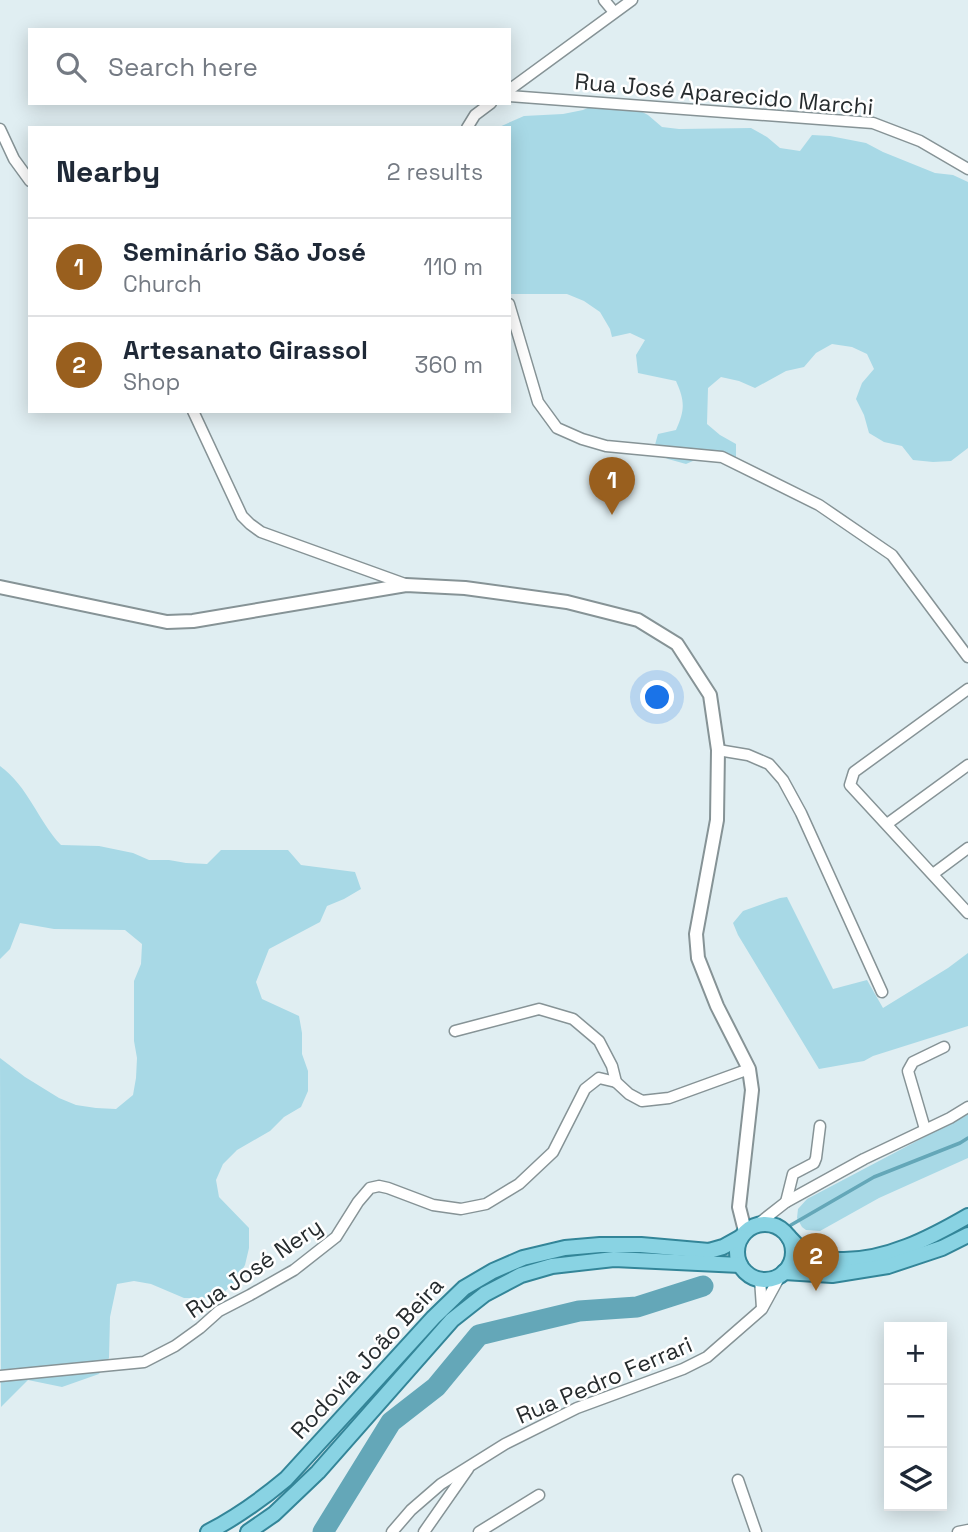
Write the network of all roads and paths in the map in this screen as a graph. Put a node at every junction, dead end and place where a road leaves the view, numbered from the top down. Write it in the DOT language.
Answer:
graph roads {
  1 [pos="604,0"];
  2 [pos="632,0"];
  3 [pos="614,12"];
  4 [pos="511,89"];
  5 [pos="511,96"];
  6 [pos="488,105"];
  7 [pos="468,126"];
  8 [pos="0,129"];
  9 [pos="968,169"];
  10 [pos="28,178"];
  11 [pos="511,311"];
  12 [pos="194,413"];
  13 [pos="406,584"];
  14 [pos="0,587"];
  15 [pos="967,653"];
  16 [pos="968,689"];
  17 [pos="718,750"];
  18 [pos="968,765"];
  19 [pos="887,824"];
  20 [pos="968,848"];
  21 [pos="933,874"];
  22 [pos="968,913"];
  23 [pos="882,992"];
  24 [pos="454,1031"];
  25 [pos="944,1047"];
  26 [pos="750,1069"];
  27 [pos="616,1082"];
  28 [pos="968,1107"];
  29 [pos="820,1126"];
  30 [pos="925,1129"];
  31 [pos="786,1202"];
  32 [pos="968,1216"];
  33 [pos="748,1231"];
  34 [pos="968,1235"];
  35 [pos="788,1236"];
  36 [pos="740,1265"];
  37 [pos="782,1274"];
  38 [pos="760,1279"];
  39 [pos="762,1309"];
  40 [pos="0,1376"];
  41 [pos="470,1465"];
  42 [pos="738,1480"];
  43 [pos="539,1494"];
  44 [pos="968,1530"];
  45 [pos="208,1532"];
  46 [pos="248,1532"];
  47 [pos="392,1532"];
  48 [pos="424,1532"];
  49 [pos="479,1532"];
  50 [pos="756,1532"];
  51 [pos="958,1532"];
  1 -- 3 [label="street"];
  2 -- 3 [label="street"];
  3 -- 4 [label="street"];
  5 -- 9 [label="street, Rua José Aparecido Marchi"];
  6 -- 7 [label="street"];
  8 -- 10 [label="street"];
  11 -- 15 [label="street"];
  12 -- 13 [label="street"];
  13 -- 14 [label="street"];
  13 -- 17 [label="street"];
  16 -- 19 [label="street"];
  17 -- 23 [label="street"];
  17 -- 26 [label="street"];
  18 -- 19 [label="street"];
  19 -- 21 [label="street"];
  20 -- 21 [label="street"];
  21 -- 22 [label="street"];
  24 -- 27 [label="street"];
  25 -- 30 [label="street"];
  26 -- 27 [label="street"];
  26 -- 33 [label="street"];
  27 -- 40 [label="street, Rua José Nery"];
  28 -- 30 [label="street"];
  29 -- 31 [label="street"];
  30 -- 31 [label="street"];
  31 -- 33 [label="street"];
  32 -- 35 [label="main road"];
  33 -- 35 [label="main road"];
  33 -- 36 [label="main road"];
  33 -- 45 [label="main road, Rodovia João Beira"];
  34 -- 37 [label="main road"];
  35 -- 37 [label="main road"];
  36 -- 38 [label="main road"];
  36 -- 46 [label="main road, Rodovia João Beira"];
  37 -- 38 [label="main road"];
  37 -- 39 [label="street, Rua Pedro Ferrari"];
  38 -- 39 [label="street"];
  39 -- 41 [label="street, Rua Pedro Ferrari"];
  41 -- 47 [label="street, Rua Pedro Ferrari"];
  41 -- 48 [label="street"];
  42 -- 50 [label="street"];
  43 -- 49 [label="street"];
  44 -- 51 [label="street"];
}
